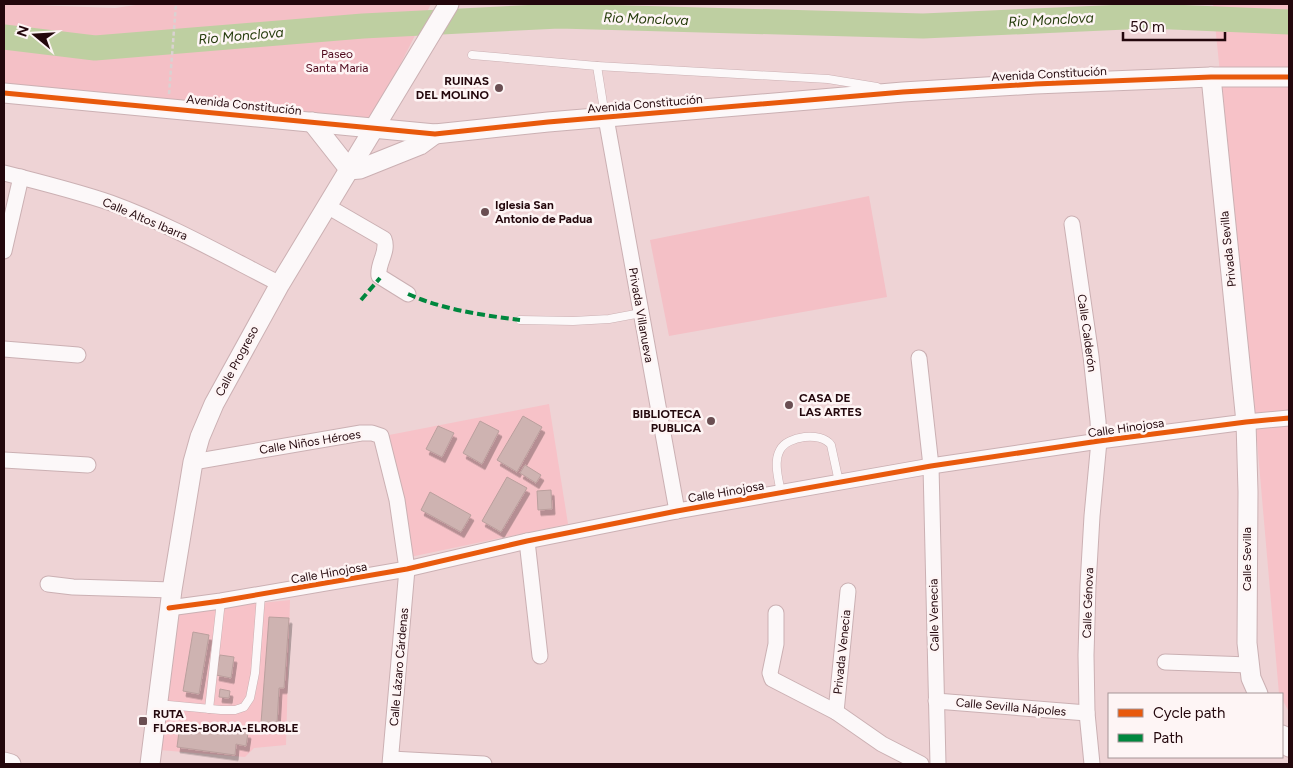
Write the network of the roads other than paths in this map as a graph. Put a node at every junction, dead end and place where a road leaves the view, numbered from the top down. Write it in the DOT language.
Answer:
graph roads {
  1 [pos="449,4"];
  2 [pos="472,55"];
  3 [pos="597,66"];
  4 [pos="1289,76"];
  5 [pos="1211,77"];
  6 [pos="903,92"];
  7 [pos="4,93"];
  8 [pos="606,118"];
  9 [pos="312,122"];
  10 [pos="375,128"];
  11 [pos="435,134"];
  12 [pos="349,170"];
  13 [pos="4,173"];
  14 [pos="21,177"];
  15 [pos="327,206"];
  16 [pos="1072,224"];
  17 [pos="4,252"];
  18 [pos="280,284"];
  19 [pos="408,294"];
  20 [pos="641,313"];
  21 [pos="520,320"];
  22 [pos="4,349"];
  23 [pos="78,355"];
  24 [pos="919,358"];
  25 [pos="1289,418"];
  26 [pos="1246,422"];
  27 [pos="1099,442"];
  28 [pos="4,460"];
  29 [pos="193,462"];
  30 [pos="88,465"];
  31 [pos="931,466"];
  32 [pos="839,482"];
  33 [pos="781,493"];
  34 [pos="677,511"];
  35 [pos="527,541"];
  36 [pos="407,569"];
  37 [pos="48,584"];
  38 [pos="848,592"];
  39 [pos="261,595"];
  40 [pos="171,599"];
  41 [pos="221,602"];
  42 [pos="776,613"];
  43 [pos="540,656"];
  44 [pos="1165,662"];
  45 [pos="1249,665"];
  46 [pos="1258,693"];
  47 [pos="936,701"];
  48 [pos="158,704"];
  49 [pos="209,709"];
  50 [pos="836,712"];
  51 [pos="1086,713"];
  52 [pos="1283,736"];
  53 [pos="1289,747"];
  54 [pos="4,762"];
  55 [pos="390,762"];
  56 [pos="11,764"];
  57 [pos="150,764"];
  58 [pos="484,764"];
  59 [pos="921,764"];
  60 [pos="938,764"];
  61 [pos="1092,764"];
  1 -- 10 [label="street, Calle Progreso"];
  2 -- 3 [label="lane"];
  3 -- 6 [label="lane"];
  3 -- 8 [label="lane"];
  4 -- 5 [label="street, Avenida Constitución"];
  5 -- 6 [label="street, Avenida Constitución"];
  5 -- 26 [label="street, Privada Sevilla"];
  6 -- 8 [label="street, Avenida Constitución"];
  7 -- 9 [label="street, Avenida Constitución"];
  8 -- 11 [label="street, Avenida Constitución"];
  8 -- 20 [label="street, Privada Villanueva"];
  9 -- 10 [label="street, Avenida Constitución"];
  9 -- 12 [label="street"];
  10 -- 11 [label="street, Avenida Constitución"];
  10 -- 12 [label="street, Calle Progreso"];
  11 -- 12 [label="street"];
  12 -- 15 [label="street, Calle Progreso"];
  13 -- 14 [label="street, Calle Altos Ibarra"];
  14 -- 17 [label="street"];
  14 -- 18 [label="street, Calle Altos Ibarra"];
  15 -- 18 [label="street, Calle Progreso"];
  15 -- 19 [label="street"];
  16 -- 27 [label="street, Calle Calderón"];
  18 -- 29 [label="street, Calle Progreso"];
  20 -- 21 [label="lane"];
  20 -- 34 [label="street, Privada Villanueva"];
  22 -- 23 [label="street"];
  24 -- 31 [label="street"];
  25 -- 26 [label="street, Calle Hinojosa"];
  26 -- 27 [label="street, Calle Hinojosa"];
  26 -- 45 [label="street, Calle Sevilla"];
  27 -- 31 [label="street, Calle Hinojosa"];
  27 -- 51 [label="street, Calle Génova"];
  28 -- 30 [label="street"];
  29 -- 36 [label="street, Calle Niños Héroes"];
  29 -- 40 [label="street, Calle Progreso"];
  31 -- 32 [label="street, Calle Hinojosa"];
  31 -- 47 [label="street, Calle Venecia"];
  32 -- 33 [label="street, Calle Hinojosa"];
  32 -- 33 [label="lane"];
  33 -- 34 [label="street, Calle Hinojosa"];
  34 -- 35 [label="street, Calle Hinojosa"];
  35 -- 36 [label="street, Calle Hinojosa"];
  35 -- 43 [label="street"];
  36 -- 39 [label="street, Calle Hinojosa"];
  36 -- 55 [label="street, Calle Lázaro Cárdenas"];
  37 -- 40 [label="street, Calle Hinojosa"];
  38 -- 50 [label="street, Privada Venecia"];
  39 -- 41 [label="street, Calle Hinojosa"];
  39 -- 49 [label="lane"];
  40 -- 41 [label="street, Calle Hinojosa"];
  40 -- 48 [label="street, Calle Progreso"];
  41 -- 49 [label="lane"];
  42 -- 50 [label="street, Privada Venecia"];
  44 -- 45 [label="street"];
  45 -- 46 [label="street, Calle Sevilla"];
  47 -- 51 [label="street, Calle Sevilla Nápoles"];
  47 -- 60 [label="street, Calle Venecia"];
  48 -- 49 [label="lane"];
  48 -- 57 [label="street, Calle Progreso"];
  50 -- 59 [label="street, Privada Venecia"];
  51 -- 61 [label="street, Calle Génova"];
  52 -- 53 [label="street"];
  54 -- 56 [label="street"];
  55 -- 58 [label="street"];
}
